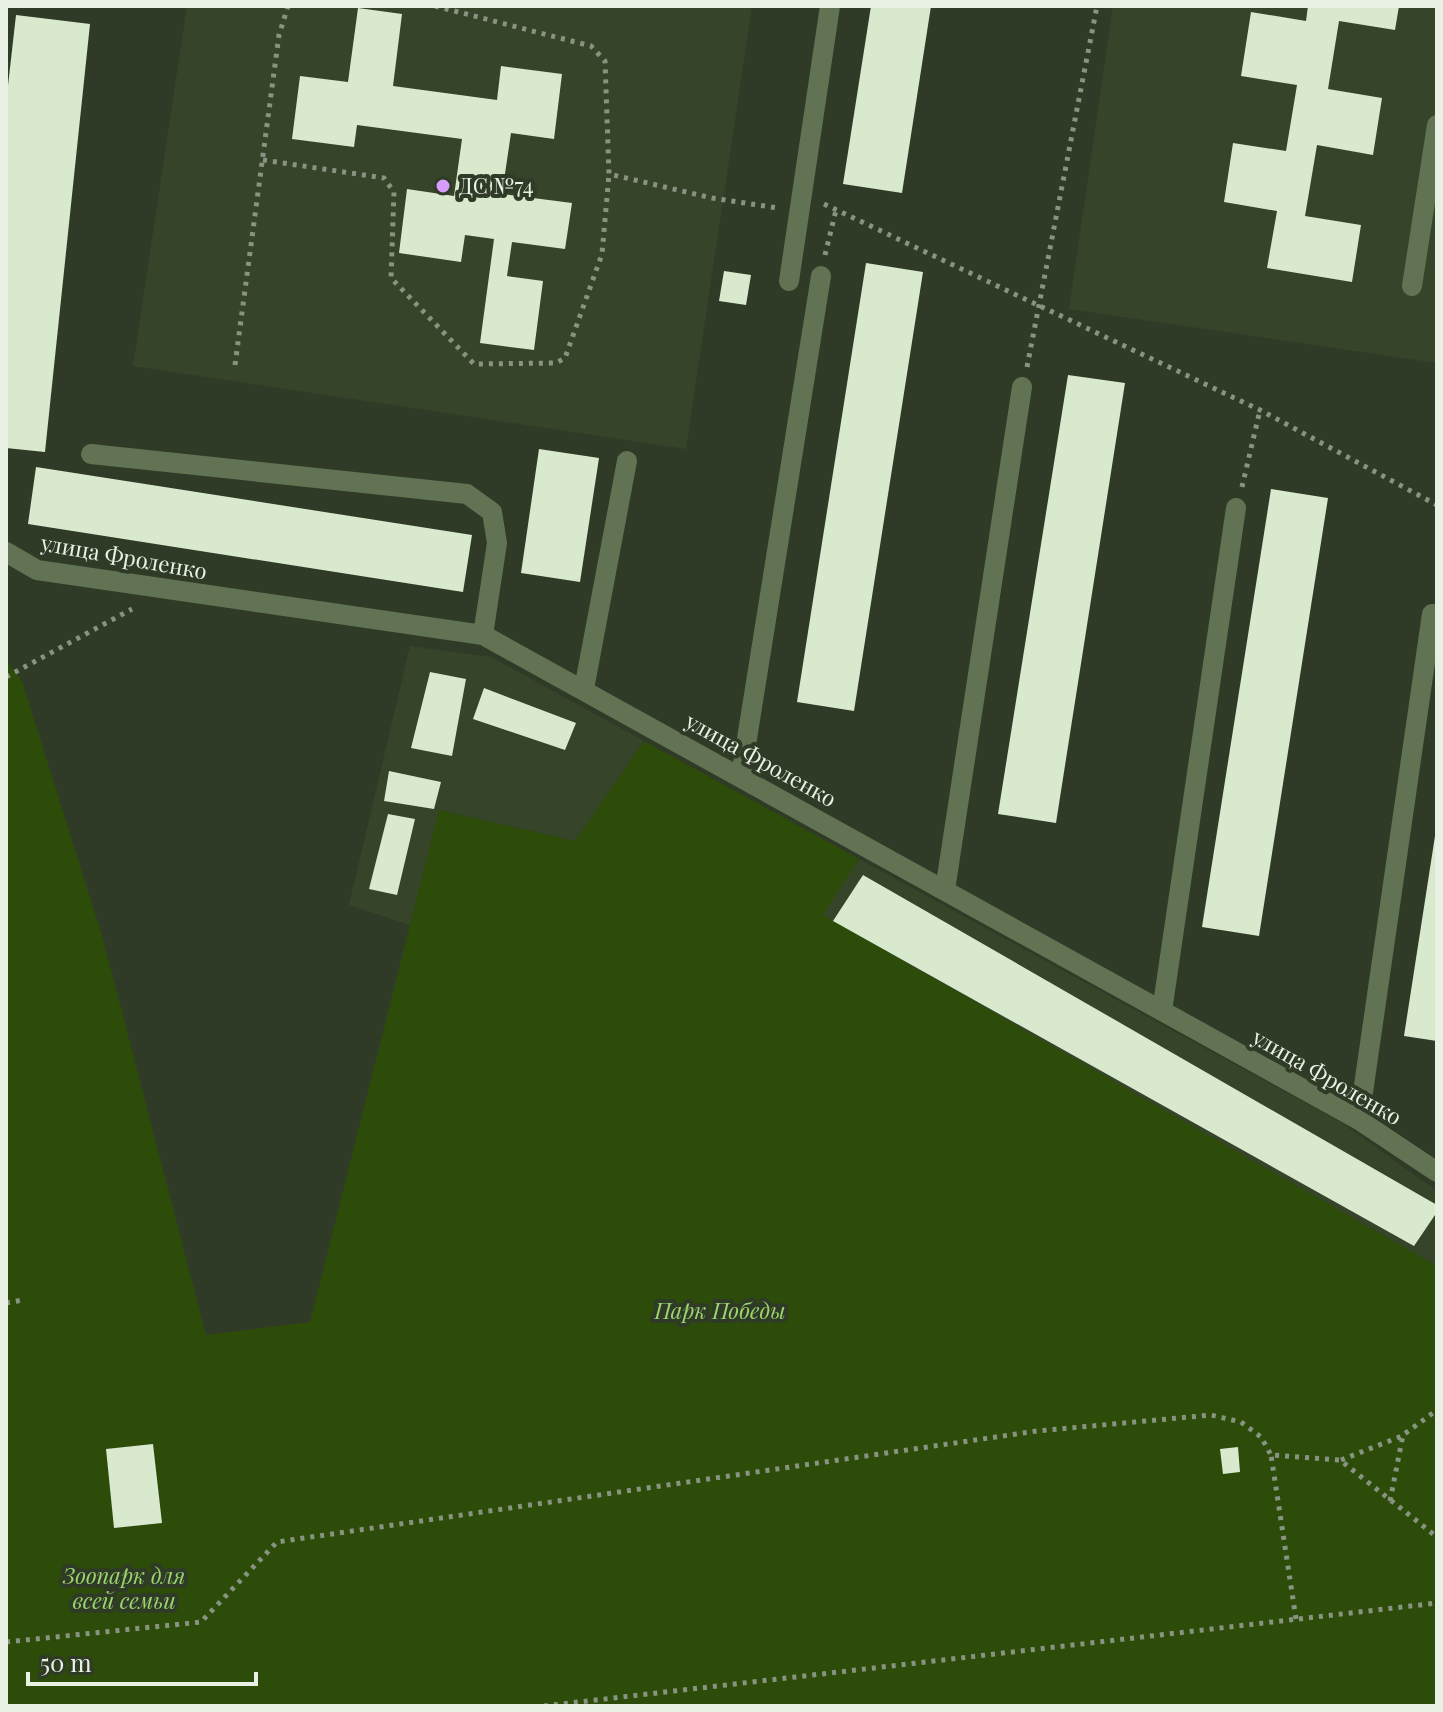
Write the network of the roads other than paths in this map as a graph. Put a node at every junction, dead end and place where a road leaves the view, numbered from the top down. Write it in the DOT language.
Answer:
graph roads {
  1 [pos="830,6"];
  2 [pos="1437,125"];
  3 [pos="821,276"];
  4 [pos="789,281"];
  5 [pos="1412,286"];
  6 [pos="1022,387"];
  7 [pos="91,454"];
  8 [pos="627,461"];
  9 [pos="1236,508"];
  10 [pos="6,552"];
  11 [pos="1432,614"];
  12 [pos="483,635"];
  13 [pos="584,689"];
  14 [pos="741,776"];
  15 [pos="945,890"];
  16 [pos="1162,1011"];
  17 [pos="1359,1120"];
  18 [pos="1437,1172"];
  1 -- 4 [label="street"];
  2 -- 5 [label="street"];
  3 -- 14 [label="street"];
  6 -- 15 [label="street"];
  7 -- 12 [label="street"];
  8 -- 13 [label="street"];
  9 -- 16 [label="street"];
  10 -- 12 [label="street, улица Фроленко"];
  11 -- 17 [label="street"];
  12 -- 13 [label="street, улица Фроленко"];
  13 -- 14 [label="street, улица Фроленко"];
  14 -- 15 [label="street, улица Фроленко"];
  15 -- 16 [label="street, улица Фроленко"];
  16 -- 17 [label="street, улица Фроленко"];
  17 -- 18 [label="street, улица Фроленко"];
}
